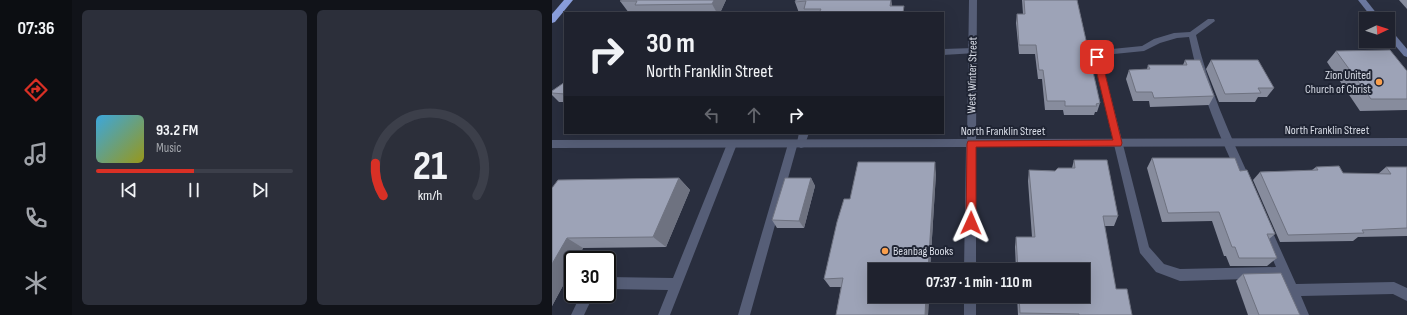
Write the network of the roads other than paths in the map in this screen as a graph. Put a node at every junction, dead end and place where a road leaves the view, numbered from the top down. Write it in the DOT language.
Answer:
graph roads {
  1 [pos="569,0"];
  2 [pos="973,0"];
  3 [pos="1362,0"];
  4 [pos="1371,12"];
  5 [pos="552,20"];
  6 [pos="1211,21"];
  7 [pos="1192,34"];
  8 [pos="1395,40"];
  9 [pos="973,51"];
  10 [pos="944,52"];
  11 [pos="1407,54"];
  12 [pos="803,134"];
  13 [pos="1407,142"];
  14 [pos="1118,143"];
  15 [pos="1230,143"];
  16 [pos="552,144"];
  17 [pos="732,144"];
  18 [pos="797,144"];
  19 [pos="971,144"];
  20 [pos="1251,193"];
  21 [pos="1260,215"];
  22 [pos="970,263"];
  23 [pos="1285,272"];
  24 [pos="616,283"];
  25 [pos="676,284"];
  26 [pos="1292,290"];
  27 [pos="1407,295"];
  28 [pos="583,303"];
  29 [pos="970,303"];
  30 [pos="577,315"];
  31 [pos="664,315"];
  32 [pos="744,315"];
  33 [pos="970,315"];
  34 [pos="1303,315"];
  1 -- 5 [label="highway"];
  2 -- 9 [label="street, West Winter Street"];
  3 -- 4 [label="main road"];
  6 -- 7 [label="street"];
  7 -- 14 [label="street"];
  7 -- 15 [label="street"];
  8 -- 11 [label="main road"];
  9 -- 10 [label="street"];
  9 -- 19 [label="street, West Winter Street"];
  12 -- 18 [label="street"];
  13 -- 15 [label="street, North Franklin Street"];
  14 -- 15 [label="street, North Franklin Street"];
  14 -- 19 [label="street, North Franklin Street"];
  14 -- 23 [label="street"];
  15 -- 20 [label="street"];
  16 -- 17 [label="street, North Franklin Street"];
  17 -- 18 [label="street, North Franklin Street"];
  17 -- 25 [label="street"];
  18 -- 19 [label="street, North Franklin Street"];
  18 -- 32 [label="street"];
  19 -- 22 [label="street, West Winter Street"];
  21 -- 23 [label="street"];
  23 -- 26 [label="street"];
  24 -- 25 [label="street"];
  25 -- 31 [label="street"];
  26 -- 27 [label="street"];
  26 -- 34 [label="street"];
  28 -- 30 [label="street"];
  29 -- 33 [label="street"];
}
